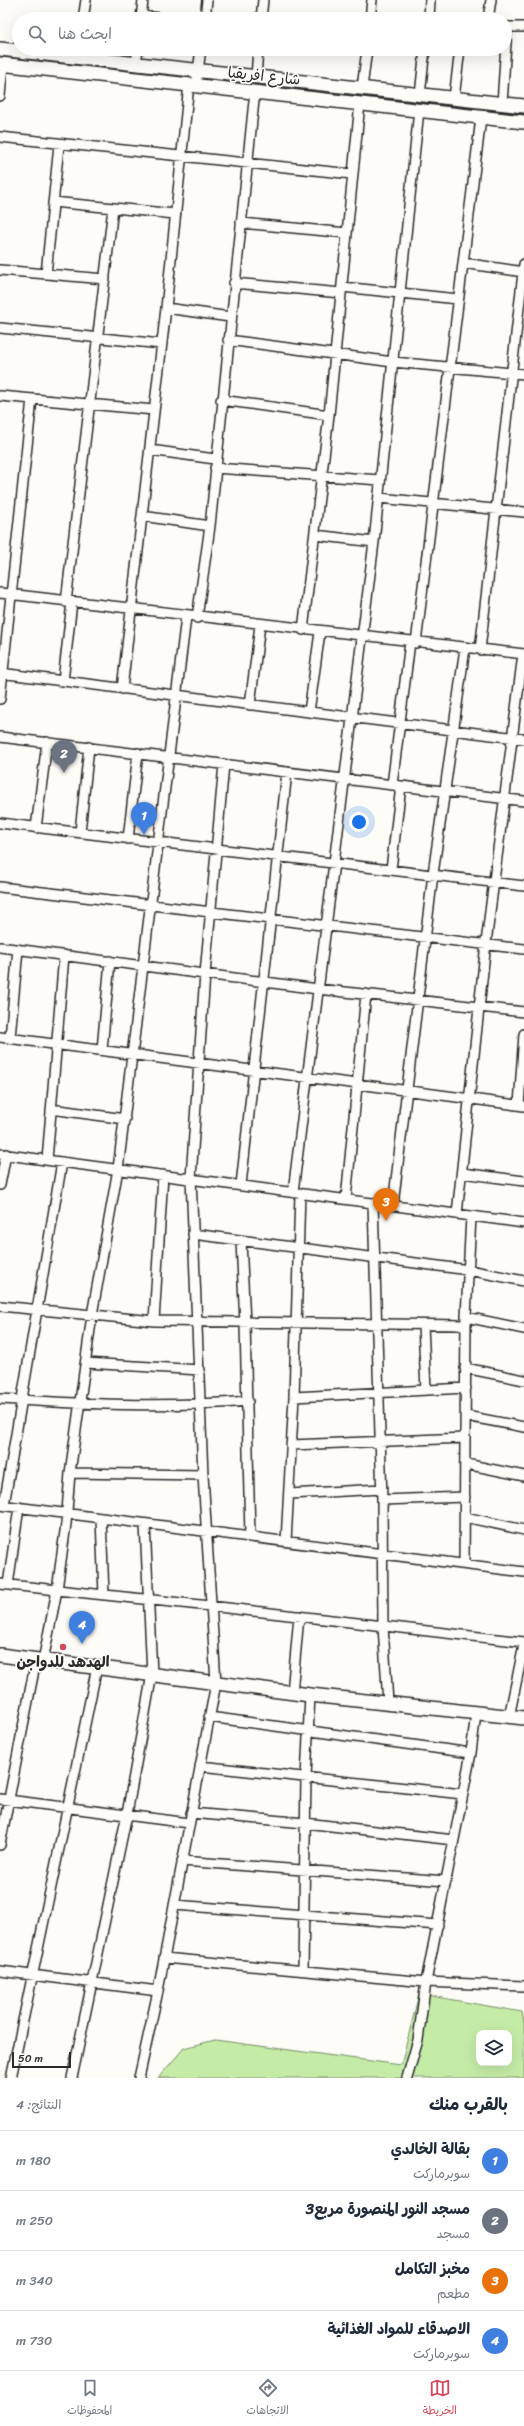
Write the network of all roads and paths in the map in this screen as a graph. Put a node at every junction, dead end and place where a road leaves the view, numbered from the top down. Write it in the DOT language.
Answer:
graph roads {
  1 [pos="76,0"];
  2 [pos="86,0"];
  3 [pos="143,0"];
  4 [pos="207,0"];
  5 [pos="263,0"];
  6 [pos="372,0"];
  7 [pos="430,0"];
  8 [pos="491,0"];
  9 [pos="84,12"];
  10 [pos="142,12"];
  11 [pos="206,12"];
  12 [pos="262,12"];
  13 [pos="371,12"];
  14 [pos="429,12"];
  15 [pos="489,12"];
  16 [pos="524,27"];
  17 [pos="512,28"];
  18 [pos="0,49"];
  19 [pos="12,50"];
  20 [pos="95,56"];
  21 [pos="137,56"];
  22 [pos="200,56"];
  23 [pos="258,56"];
  24 [pos="366,56"];
  25 [pos="424,56"];
  26 [pos="459,56"];
  27 [pos="505,56"];
  28 [pos="2,64"];
  29 [pos="136,64"];
  30 [pos="198,70"];
  31 [pos="256,77"];
  32 [pos="193,85"];
  33 [pos="362,88"];
  34 [pos="255,91"];
  35 [pos="420,95"];
  36 [pos="0,96"];
  37 [pos="454,98"];
  38 [pos="360,103"];
  39 [pos="502,104"];
  40 [pos="524,106"];
  41 [pos="419,110"];
  42 [pos="481,118"];
  43 [pos="524,122"];
  44 [pos="0,138"];
  45 [pos="58,145"];
  46 [pos="181,158"];
  47 [pos="247,164"];
  48 [pos="352,174"];
  49 [pos="53,202"];
  50 [pos="113,208"];
  51 [pos="175,214"];
  52 [pos="241,223"];
  53 [pos="347,233"];
  54 [pos="462,263"];
  55 [pos="524,269"];
  56 [pos="0,270"];
  57 [pos="46,274"];
  58 [pos="105,279"];
  59 [pos="234,284"];
  60 [pos="341,290"];
  61 [pos="399,294"];
  62 [pos="458,299"];
  63 [pos="166,308"];
  64 [pos="230,317"];
  65 [pos="0,328"];
  66 [pos="98,338"];
  67 [pos="228,340"];
  68 [pos="162,344"];
  69 [pos="334,355"];
  70 [pos="392,362"];
  71 [pos="450,367"];
  72 [pos="512,372"];
  73 [pos="524,374"];
  74 [pos="0,396"];
  75 [pos="32,400"];
  76 [pos="221,400"];
  77 [pos="90,403"];
  78 [pos="154,410"];
  79 [pos="328,415"];
  80 [pos="150,450"];
  81 [pos="215,463"];
  82 [pos="321,474"];
  83 [pos="380,480"];
  84 [pos="379,498"];
  85 [pos="434,502"];
  86 [pos="496,508"];
  87 [pos="524,512"];
  88 [pos="142,516"];
  89 [pos="210,526"];
  90 [pos="315,535"];
  91 [pos="374,542"];
  92 [pos="0,593"];
  93 [pos="12,595"];
  94 [pos="69,602"];
  95 [pos="131,610"];
  96 [pos="186,617"];
  97 [pos="197,618"];
  98 [pos="260,625"];
  99 [pos="303,630"];
  100 [pos="320,632"];
  101 [pos="363,636"];
  102 [pos="413,642"];
  103 [pos="465,648"];
  104 [pos="480,650"];
  105 [pos="523,654"];
  106 [pos="2,674"];
  107 [pos="63,681"];
  108 [pos="122,689"];
  109 [pos="177,695"];
  110 [pos="0,699"];
  111 [pos="250,705"];
  112 [pos="309,712"];
  113 [pos="352,716"];
  114 [pos="401,723"];
  115 [pos="454,730"];
  116 [pos="0,737"];
  117 [pos="511,737"];
  118 [pos="524,739"];
  119 [pos="47,742"];
  120 [pos="89,747"];
  121 [pos="138,753"];
  122 [pos="169,757"];
  123 [pos="224,764"];
  124 [pos="287,772"];
  125 [pos="345,779"];
  126 [pos="392,785"];
  127 [pos="401,786"];
  128 [pos="444,792"];
  129 [pos="504,798"];
  130 [pos="524,801"];
  131 [pos="0,823"];
  132 [pos="36,828"];
  133 [pos="80,832"];
  134 [pos="128,839"];
  135 [pos="159,842"];
  136 [pos="216,850"];
  137 [pos="278,857"];
  138 [pos="335,864"];
  139 [pos="391,869"];
  140 [pos="433,874"];
  141 [pos="494,882"];
  142 [pos="524,886"];
  143 [pos="0,887"];
  144 [pos="152,903"];
  145 [pos="211,911"];
  146 [pos="270,918"];
  147 [pos="328,926"];
  148 [pos="426,937"];
  149 [pos="486,944"];
  150 [pos="0,947"];
  151 [pos="18,949"];
  152 [pos="524,949"];
  153 [pos="64,955"];
  154 [pos="110,961"];
  155 [pos="144,965"];
  156 [pos="205,974"];
  157 [pos="263,981"];
  158 [pos="318,989"];
  159 [pos="366,994"];
  160 [pos="419,999"];
  161 [pos="479,1006"];
  162 [pos="524,1012"];
  163 [pos="524,1034"];
  164 [pos="0,1037"];
  165 [pos="10,1038"];
  166 [pos="56,1044"];
  167 [pos="102,1050"];
  168 [pos="133,1054"];
  169 [pos="199,1065"];
  170 [pos="252,1072"];
  171 [pos="309,1078"];
  172 [pos="358,1084"];
  173 [pos="407,1091"];
  174 [pos="471,1098"];
  175 [pos="521,1106"];
  176 [pos="51,1109"];
  177 [pos="125,1119"];
  178 [pos="3,1154"];
  179 [pos="46,1160"];
  180 [pos="62,1162"];
  181 [pos="118,1169"];
  182 [pos="462,1173"];
  183 [pos="163,1175"];
  184 [pos="191,1178"];
  185 [pos="524,1181"];
  186 [pos="0,1185"];
  187 [pos="241,1185"];
  188 [pos="297,1193"];
  189 [pos="346,1199"];
  190 [pos="373,1203"];
  191 [pos="393,1205"];
  192 [pos="457,1214"];
  193 [pos="471,1216"];
  194 [pos="524,1223"];
  195 [pos="193,1234"];
  196 [pos="241,1241"];
  197 [pos="298,1249"];
  198 [pos="375,1258"];
  199 [pos="469,1270"];
  200 [pos="524,1281"];
  201 [pos="0,1306"];
  202 [pos="37,1309"];
  203 [pos="92,1315"];
  204 [pos="154,1321"];
  205 [pos="466,1321"];
  206 [pos="197,1322"];
  207 [pos="246,1323"];
  208 [pos="296,1323"];
  209 [pos="376,1324"];
  210 [pos="423,1325"];
  211 [pos="524,1329"];
  212 [pos="86,1363"];
  213 [pos="466,1368"];
  214 [pos="200,1370"];
  215 [pos="524,1380"];
  216 [pos="466,1388"];
  217 [pos="426,1390"];
  218 [pos="378,1393"];
  219 [pos="294,1397"];
  220 [pos="0,1399"];
  221 [pos="23,1400"];
  222 [pos="248,1401"];
  223 [pos="80,1404"];
  224 [pos="201,1405"];
  225 [pos="466,1416"];
  226 [pos="524,1427"];
  227 [pos="465,1438"];
  228 [pos="381,1441"];
  229 [pos="291,1444"];
  230 [pos="466,1464"];
  231 [pos="70,1473"];
  232 [pos="203,1475"];
  233 [pos="524,1476"];
  234 [pos="382,1489"];
  235 [pos="289,1494"];
  236 [pos="465,1497"];
  237 [pos="382,1500"];
  238 [pos="2,1505"];
  239 [pos="19,1507"];
  240 [pos="67,1513"];
  241 [pos="465,1517"];
  242 [pos="101,1518"];
  243 [pos="145,1524"];
  244 [pos="524,1530"];
  245 [pos="207,1532"];
  246 [pos="250,1537"];
  247 [pos="286,1541"];
  248 [pos="381,1553"];
  249 [pos="464,1563"];
  250 [pos="524,1572"];
  251 [pos="4,1584"];
  252 [pos="57,1590"];
  253 [pos="104,1595"];
  254 [pos="149,1600"];
  255 [pos="210,1606"];
  256 [pos="299,1616"];
  257 [pos="383,1626"];
  258 [pos="524,1644"];
  259 [pos="0,1655"];
  260 [pos="39,1660"];
  261 [pos="97,1667"];
  262 [pos="152,1674"];
  263 [pos="216,1683"];
  264 [pos="292,1693"];
  265 [pos="310,1695"];
  266 [pos="388,1703"];
  267 [pos="476,1713"];
  268 [pos="209,1717"];
  269 [pos="510,1717"];
  270 [pos="524,1718"];
  271 [pos="308,1730"];
  272 [pos="471,1753"];
  273 [pos="200,1766"];
  274 [pos="306,1778"];
  275 [pos="463,1794"];
  276 [pos="5,1799"];
  277 [pos="69,1807"];
  278 [pos="191,1813"];
  279 [pos="127,1814"];
  280 [pos="189,1823"];
  281 [pos="305,1823"];
  282 [pos="454,1840"];
  283 [pos="0,1846"];
  284 [pos="182,1861"];
  285 [pos="304,1869"];
  286 [pos="446,1882"];
  287 [pos="174,1906"];
  288 [pos="304,1916"];
  289 [pos="438,1925"];
  290 [pos="164,1958"];
  291 [pos="303,1970"];
  292 [pos="0,1971"];
  293 [pos="33,1975"];
  294 [pos="426,1982"];
  295 [pos="92,1984"];
  296 [pos="524,1986"];
  297 [pos="158,1992"];
  298 [pos="11,2078"];
  299 [pos="72,2078"];
  300 [pos="139,2078"];
  301 [pos="408,2078"];
  1 -- 2 [label="street"];
  2 -- 9 [label="street"];
  3 -- 10 [label="street"];
  4 -- 11 [label="street"];
  5 -- 12 [label="street"];
  6 -- 13 [label="street"];
  7 -- 14 [label="street"];
  8 -- 15 [label="street"];
  16 -- 17 [label="street"];
  18 -- 19 [label="street, شارع افريقيا"];
  20 -- 29 [label="street, شارع افريقيا"];
  21 -- 29 [label="street"];
  22 -- 30 [label="street"];
  23 -- 31 [label="street"];
  24 -- 33 [label="street"];
  25 -- 35 [label="street"];
  26 -- 37 [label="street"];
  27 -- 39 [label="street"];
  28 -- 32 [label="street, شارع افريقيا"];
  28 -- 36 [label="street"];
  29 -- 30 [label="street, شارع افريقيا"];
  30 -- 31 [label="street, شارع افريقيا"];
  30 -- 32 [label="street"];
  31 -- 33 [label="street, شارع افريقيا"];
  32 -- 34 [label="street, شارع افريقيا"];
  32 -- 46 [label="street"];
  33 -- 35 [label="street, شارع افريقيا"];
  34 -- 38 [label="street, شارع افريقيا"];
  34 -- 47 [label="street"];
  35 -- 37 [label="street, شارع افريقيا"];
  37 -- 39 [label="street, شارع افريقيا"];
  38 -- 41 [label="street, شارع افريقيا"];
  38 -- 48 [label="street"];
  39 -- 40 [label="street, شارع افريقيا"];
  41 -- 42 [label="street, شارع افريقيا"];
  41 -- 61 [label="street"];
  42 -- 43 [label="street, شارع افريقيا"];
  42 -- 54 [label="street"];
  44 -- 45 [label="street"];
  45 -- 46 [label="street"];
  45 -- 49 [label="street"];
  46 -- 47 [label="street"];
  46 -- 51 [label="street"];
  47 -- 48 [label="street"];
  47 -- 52 [label="street"];
  48 -- 53 [label="street"];
  49 -- 50 [label="street"];
  49 -- 57 [label="street"];
  50 -- 51 [label="street"];
  50 -- 58 [label="street"];
  51 -- 63 [label="street"];
  52 -- 53 [label="street"];
  52 -- 59 [label="street"];
  53 -- 60 [label="street"];
  54 -- 55 [label="street"];
  54 -- 62 [label="street"];
  55 -- 72 [label="street"];
  56 -- 57 [label="street"];
  57 -- 58 [label="street"];
  58 -- 66 [label="street"];
  59 -- 60 [label="street"];
  59 -- 64 [label="street"];
  60 -- 61 [label="street"];
  60 -- 69 [label="street"];
  61 -- 62 [label="street"];
  61 -- 70 [label="street"];
  62 -- 71 [label="street"];
  63 -- 64 [label="street"];
  63 -- 68 [label="street"];
  64 -- 67 [label="street"];
  65 -- 66 [label="street"];
  66 -- 68 [label="street"];
  66 -- 77 [label="street"];
  67 -- 69 [label="street"];
  67 -- 76 [label="street"];
  68 -- 78 [label="street"];
  69 -- 70 [label="street"];
  69 -- 79 [label="street"];
  70 -- 71 [label="street"];
  70 -- 83 [label="street"];
  71 -- 72 [label="street"];
  71 -- 85 [label="street"];
  72 -- 73 [label="street"];
  72 -- 86 [label="street"];
  74 -- 75 [label="street"];
  75 -- 77 [label="street"];
  75 -- 93 [label="street"];
  76 -- 79 [label="street"];
  76 -- 81 [label="street"];
  77 -- 78 [label="street"];
  77 -- 94 [label="street"];
  78 -- 80 [label="street"];
  79 -- 82 [label="street"];
  80 -- 81 [label="street"];
  80 -- 88 [label="street"];
  81 -- 82 [label="street"];
  81 -- 89 [label="street"];
  82 -- 83 [label="street"];
  82 -- 90 [label="street"];
  83 -- 84 [label="street"];
  84 -- 85 [label="street"];
  84 -- 91 [label="street"];
  85 -- 86 [label="street"];
  85 -- 102 [label="street"];
  86 -- 87 [label="street"];
  86 -- 104 [label="street"];
  88 -- 89 [label="street"];
  88 -- 95 [label="street"];
  89 -- 97 [label="street"];
  90 -- 91 [label="street"];
  90 -- 99 [label="street"];
  91 -- 101 [label="street"];
  92 -- 93 [label="street"];
  93 -- 94 [label="street"];
  93 -- 106 [label="street"];
  94 -- 95 [label="street"];
  94 -- 107 [label="street"];
  95 -- 96 [label="street"];
  95 -- 108 [label="street"];
  96 -- 97 [label="street"];
  96 -- 109 [label="street"];
  97 -- 98 [label="street"];
  98 -- 99 [label="street"];
  98 -- 111 [label="street"];
  99 -- 100 [label="street"];
  100 -- 101 [label="street"];
  100 -- 112 [label="street"];
  101 -- 102 [label="street"];
  101 -- 113 [label="street"];
  102 -- 103 [label="street"];
  102 -- 114 [label="street"];
  103 -- 104 [label="street"];
  103 -- 115 [label="street"];
  104 -- 105 [label="street"];
  105 -- 117 [label="street"];
  106 -- 107 [label="street"];
  106 -- 110 [label="street"];
  107 -- 108 [label="street"];
  108 -- 109 [label="street"];
  109 -- 111 [label="street"];
  109 -- 122 [label="street"];
  111 -- 112 [label="street"];
  112 -- 113 [label="street"];
  113 -- 114 [label="street"];
  113 -- 125 [label="street"];
  114 -- 115 [label="street"];
  114 -- 126 [label="street"];
  115 -- 117 [label="street"];
  115 -- 128 [label="street"];
  116 -- 119 [label="street"];
  117 -- 118 [label="street"];
  117 -- 129 [label="street"];
  119 -- 120 [label="street"];
  119 -- 132 [label="street"];
  120 -- 121 [label="street"];
  120 -- 133 [label="street"];
  121 -- 122 [label="street"];
  121 -- 134 [label="street"];
  122 -- 123 [label="street"];
  122 -- 135 [label="street"];
  123 -- 124 [label="street"];
  123 -- 136 [label="street"];
  124 -- 125 [label="street"];
  124 -- 137 [label="street"];
  125 -- 126 [label="street"];
  125 -- 138 [label="street"];
  126 -- 127 [label="street"];
  127 -- 128 [label="street"];
  127 -- 139 [label="street"];
  128 -- 129 [label="street"];
  128 -- 140 [label="street"];
  129 -- 130 [label="street"];
  129 -- 141 [label="street"];
  131 -- 132 [label="street"];
  132 -- 133 [label="street"];
  133 -- 134 [label="street"];
  134 -- 135 [label="street"];
  135 -- 136 [label="street"];
  135 -- 144 [label="street"];
  136 -- 137 [label="street"];
  136 -- 145 [label="street"];
  137 -- 138 [label="street"];
  137 -- 146 [label="street"];
  138 -- 139 [label="street"];
  138 -- 147 [label="street"];
  139 -- 140 [label="street"];
  140 -- 141 [label="street"];
  140 -- 148 [label="street"];
  141 -- 142 [label="street"];
  141 -- 149 [label="street"];
  143 -- 144 [label="street"];
  144 -- 145 [label="street"];
  144 -- 155 [label="street"];
  145 -- 146 [label="street"];
  145 -- 156 [label="street"];
  146 -- 147 [label="street"];
  146 -- 157 [label="street"];
  147 -- 148 [label="street"];
  147 -- 158 [label="street"];
  148 -- 149 [label="street"];
  148 -- 160 [label="street"];
  149 -- 152 [label="street"];
  149 -- 161 [label="street"];
  150 -- 151 [label="street"];
  151 -- 153 [label="street"];
  151 -- 165 [label="street"];
  153 -- 154 [label="street"];
  153 -- 166 [label="street"];
  154 -- 155 [label="street"];
  154 -- 167 [label="street"];
  155 -- 156 [label="street"];
  155 -- 168 [label="street"];
  156 -- 157 [label="street"];
  156 -- 169 [label="street"];
  157 -- 158 [label="street"];
  157 -- 170 [label="street"];
  158 -- 159 [label="street"];
  158 -- 171 [label="street"];
  159 -- 160 [label="street"];
  159 -- 172 [label="street"];
  160 -- 161 [label="street"];
  160 -- 173 [label="street"];
  161 -- 162 [label="street"];
  161 -- 174 [label="street"];
  163 -- 175 [label="street"];
  164 -- 165 [label="street"];
  165 -- 166 [label="street"];
  166 -- 167 [label="street"];
  166 -- 176 [label="street"];
  167 -- 168 [label="street"];
  168 -- 169 [label="street"];
  168 -- 177 [label="street"];
  169 -- 170 [label="street"];
  169 -- 184 [label="street"];
  170 -- 171 [label="street"];
  170 -- 187 [label="street"];
  171 -- 172 [label="street"];
  171 -- 188 [label="street"];
  172 -- 173 [label="street"];
  172 -- 189 [label="street"];
  173 -- 174 [label="street"];
  173 -- 191 [label="street"];
  174 -- 175 [label="street"];
  174 -- 182 [label="street"];
  176 -- 177 [label="street"];
  176 -- 179 [label="street"];
  177 -- 181 [label="street"];
  178 -- 179 [label="street"];
  178 -- 186 [label="street"];
  179 -- 180 [label="street"];
  180 -- 181 [label="street"];
  180 -- 202 [label="street"];
  181 -- 183 [label="street"];
  181 -- 203 [label="street"];
  182 -- 185 [label="street"];
  182 -- 192 [label="street"];
  183 -- 184 [label="street"];
  183 -- 204 [label="street"];
  184 -- 187 [label="street"];
  184 -- 195 [label="street"];
  187 -- 188 [label="street"];
  188 -- 189 [label="street"];
  188 -- 197 [label="street"];
  189 -- 190 [label="street"];
  190 -- 191 [label="street"];
  190 -- 198 [label="street"];
  191 -- 192 [label="street"];
  192 -- 193 [label="street"];
  193 -- 194 [label="street"];
  193 -- 199 [label="street"];
  195 -- 196 [label="street"];
  195 -- 206 [label="street"];
  196 -- 197 [label="street"];
  196 -- 207 [label="street"];
  197 -- 198 [label="street"];
  197 -- 208 [label="street"];
  198 -- 199 [label="street"];
  198 -- 209 [label="street"];
  199 -- 200 [label="street"];
  199 -- 205 [label="street"];
  201 -- 202 [label="street"];
  202 -- 203 [label="street"];
  202 -- 221 [label="street"];
  203 -- 204 [label="street"];
  203 -- 212 [label="street"];
  204 -- 206 [label="street"];
  205 -- 210 [label="street"];
  205 -- 211 [label="street"];
  205 -- 213 [label="street"];
  206 -- 207 [label="street"];
  206 -- 214 [label="street"];
  207 -- 208 [label="street"];
  207 -- 222 [label="street"];
  208 -- 209 [label="street"];
  208 -- 219 [label="street"];
  209 -- 210 [label="street"];
  209 -- 218 [label="street"];
  210 -- 217 [label="street"];
  212 -- 214 [label="street"];
  212 -- 223 [label="street"];
  213 -- 215 [label="street"];
  213 -- 216 [label="street"];
  214 -- 224 [label="street"];
  216 -- 217 [label="street"];
  216 -- 225 [label="street"];
  217 -- 218 [label="street"];
  218 -- 219 [label="street"];
  218 -- 228 [label="street"];
  219 -- 229 [label="street"];
  220 -- 221 [label="street"];
  221 -- 223 [label="street"];
  221 -- 238 [label="street"];
  222 -- 224 [label="street"];
  222 -- 246 [label="street"];
  223 -- 224 [label="street"];
  223 -- 231 [label="street"];
  224 -- 232 [label="street"];
  225 -- 226 [label="street"];
  225 -- 227 [label="street"];
  227 -- 228 [label="street"];
  227 -- 230 [label="street"];
  228 -- 229 [label="street"];
  228 -- 234 [label="street"];
  229 -- 235 [label="street"];
  230 -- 233 [label="street"];
  230 -- 236 [label="street"];
  231 -- 232 [label="street"];
  231 -- 240 [label="street"];
  232 -- 245 [label="street"];
  234 -- 235 [label="street"];
  234 -- 237 [label="street"];
  235 -- 247 [label="street"];
  236 -- 237 [label="street"];
  236 -- 241 [label="street"];
  237 -- 248 [label="street"];
  238 -- 239 [label="street"];
  239 -- 240 [label="street"];
  239 -- 251 [label="street"];
  240 -- 242 [label="street"];
  240 -- 252 [label="street"];
  241 -- 244 [label="street"];
  241 -- 249 [label="street"];
  242 -- 243 [label="street"];
  242 -- 253 [label="street"];
  243 -- 245 [label="street"];
  243 -- 254 [label="street"];
  245 -- 246 [label="street"];
  245 -- 255 [label="street"];
  246 -- 247 [label="street"];
  247 -- 248 [label="street"];
  248 -- 249 [label="street"];
  248 -- 257 [label="street"];
  249 -- 250 [label="street"];
  251 -- 252 [label="street"];
  252 -- 253 [label="street"];
  252 -- 260 [label="street"];
  253 -- 254 [label="street"];
  254 -- 255 [label="street"];
  254 -- 262 [label="street"];
  255 -- 256 [label="street"];
  255 -- 263 [label="street"];
  256 -- 257 [label="street"];
  256 -- 264 [label="street"];
  257 -- 258 [label="street"];
  257 -- 266 [label="street"];
  258 -- 269 [label="street"];
  259 -- 260 [label="street"];
  260 -- 261 [label="street"];
  260 -- 276 [label="street"];
  261 -- 262 [label="street"];
  261 -- 277 [label="street"];
  262 -- 263 [label="street"];
  262 -- 279 [label="street"];
  263 -- 264 [label="street"];
  263 -- 268 [label="street"];
  264 -- 265 [label="street"];
  265 -- 266 [label="street"];
  265 -- 271 [label="street"];
  266 -- 267 [label="street"];
  267 -- 269 [label="street"];
  267 -- 272 [label="street"];
  268 -- 271 [label="street"];
  268 -- 273 [label="street"];
  269 -- 270 [label="street"];
  271 -- 272 [label="street"];
  271 -- 274 [label="street"];
  272 -- 275 [label="street"];
  273 -- 274 [label="street"];
  273 -- 278 [label="street"];
  274 -- 275 [label="street"];
  274 -- 281 [label="street"];
  275 -- 282 [label="street"];
  276 -- 277 [label="street"];
  276 -- 283 [label="street"];
  277 -- 279 [label="street"];
  277 -- 293 [label="street"];
  278 -- 280 [label="street"];
  278 -- 281 [label="street"];
  279 -- 280 [label="street"];
  279 -- 295 [label="street"];
  280 -- 284 [label="street"];
  281 -- 282 [label="street"];
  281 -- 285 [label="street"];
  282 -- 286 [label="street"];
  284 -- 285 [label="street"];
  284 -- 287 [label="street"];
  285 -- 286 [label="street"];
  285 -- 288 [label="street"];
  286 -- 289 [label="street"];
  287 -- 288 [label="street"];
  287 -- 290 [label="street"];
  288 -- 289 [label="street"];
  288 -- 291 [label="street"];
  289 -- 294 [label="street"];
  290 -- 291 [label="street"];
  290 -- 297 [label="street"];
  291 -- 294 [label="street"];
  292 -- 293 [label="street"];
  293 -- 295 [label="street"];
  293 -- 298 [label="street"];
  294 -- 296 [label="street"];
  294 -- 301 [label="street"];
  295 -- 297 [label="street"];
  295 -- 299 [label="street"];
  297 -- 300 [label="street"];
}
